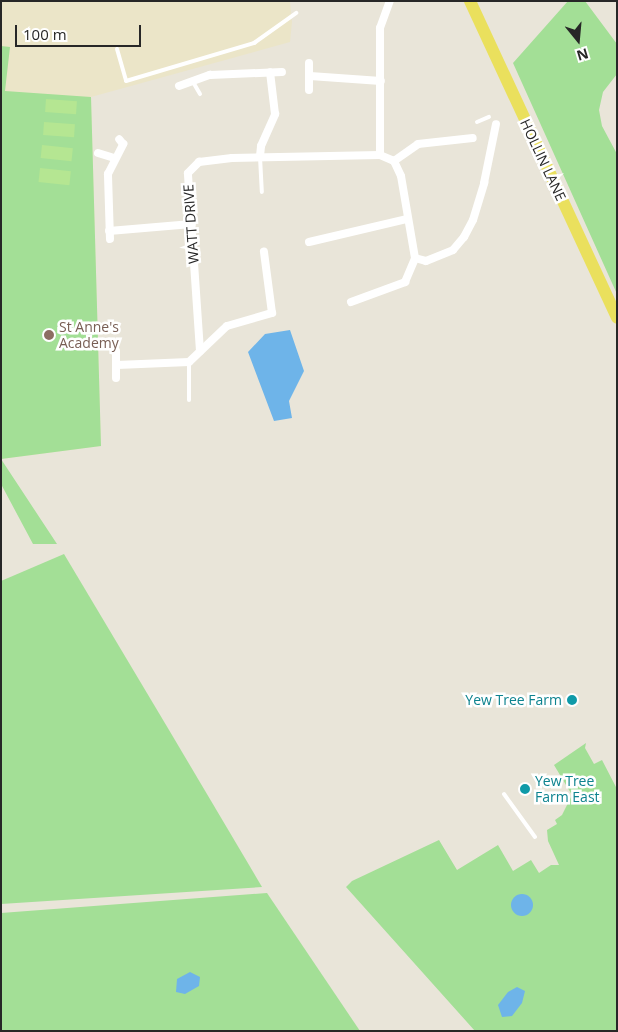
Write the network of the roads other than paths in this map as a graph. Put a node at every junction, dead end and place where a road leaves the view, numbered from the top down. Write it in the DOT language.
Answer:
graph roads {
  1 [pos="390,1"];
  2 [pos="470,1"];
  3 [pos="296,13"];
  4 [pos="117,49"];
  5 [pos="309,63"];
  6 [pos="270,72"];
  7 [pos="282,72"];
  8 [pos="310,76"];
  9 [pos="381,80"];
  10 [pos="193,82"];
  11 [pos="178,86"];
  12 [pos="309,90"];
  13 [pos="200,94"];
  14 [pos="489,117"];
  15 [pos="477,122"];
  16 [pos="496,124"];
  17 [pos="474,138"];
  18 [pos="118,139"];
  19 [pos="98,152"];
  20 [pos="380,155"];
  21 [pos="260,156"];
  22 [pos="114,158"];
  23 [pos="394,161"];
  24 [pos="262,192"];
  25 [pos="407,219"];
  26 [pos="192,224"];
  27 [pos="309,242"];
  28 [pos="264,252"];
  29 [pos="415,258"];
  30 [pos="372,294"];
  31 [pos="351,302"];
  32 [pos="375,302"];
  33 [pos="617,318"];
  34 [pos="116,351"];
  35 [pos="200,351"];
  36 [pos="189,362"];
  37 [pos="117,365"];
  38 [pos="116,378"];
  39 [pos="189,400"];
  40 [pos="504,794"];
  41 [pos="535,837"];
  1 -- 9 [label="street"];
  2 -- 33 [label="main road, HOLLIN LANE"];
  3 -- 4 [label="lane"];
  5 -- 8 [label="street"];
  6 -- 7 [label="street"];
  6 -- 10 [label="street"];
  6 -- 21 [label="street"];
  8 -- 9 [label="street"];
  8 -- 12 [label="street"];
  9 -- 20 [label="street"];
  10 -- 11 [label="street"];
  10 -- 13 [label="lane"];
  14 -- 15 [label="lane"];
  16 -- 29 [label="street"];
  17 -- 23 [label="street"];
  18 -- 22 [label="street"];
  19 -- 22 [label="street"];
  20 -- 21 [label="street, WATT DRIVE"];
  20 -- 23 [label="street"];
  21 -- 24 [label="lane"];
  21 -- 26 [label="street, WATT DRIVE"];
  22 -- 26 [label="street"];
  23 -- 25 [label="street"];
  25 -- 27 [label="street"];
  25 -- 29 [label="street"];
  26 -- 35 [label="street, WATT DRIVE"];
  28 -- 35 [label="street"];
  29 -- 30 [label="street"];
  30 -- 31 [label="street"];
  30 -- 32 [label="street"];
  34 -- 37 [label="street"];
  35 -- 36 [label="street"];
  36 -- 37 [label="street"];
  36 -- 39 [label="lane"];
  37 -- 38 [label="street"];
  40 -- 41 [label="lane"];
}
